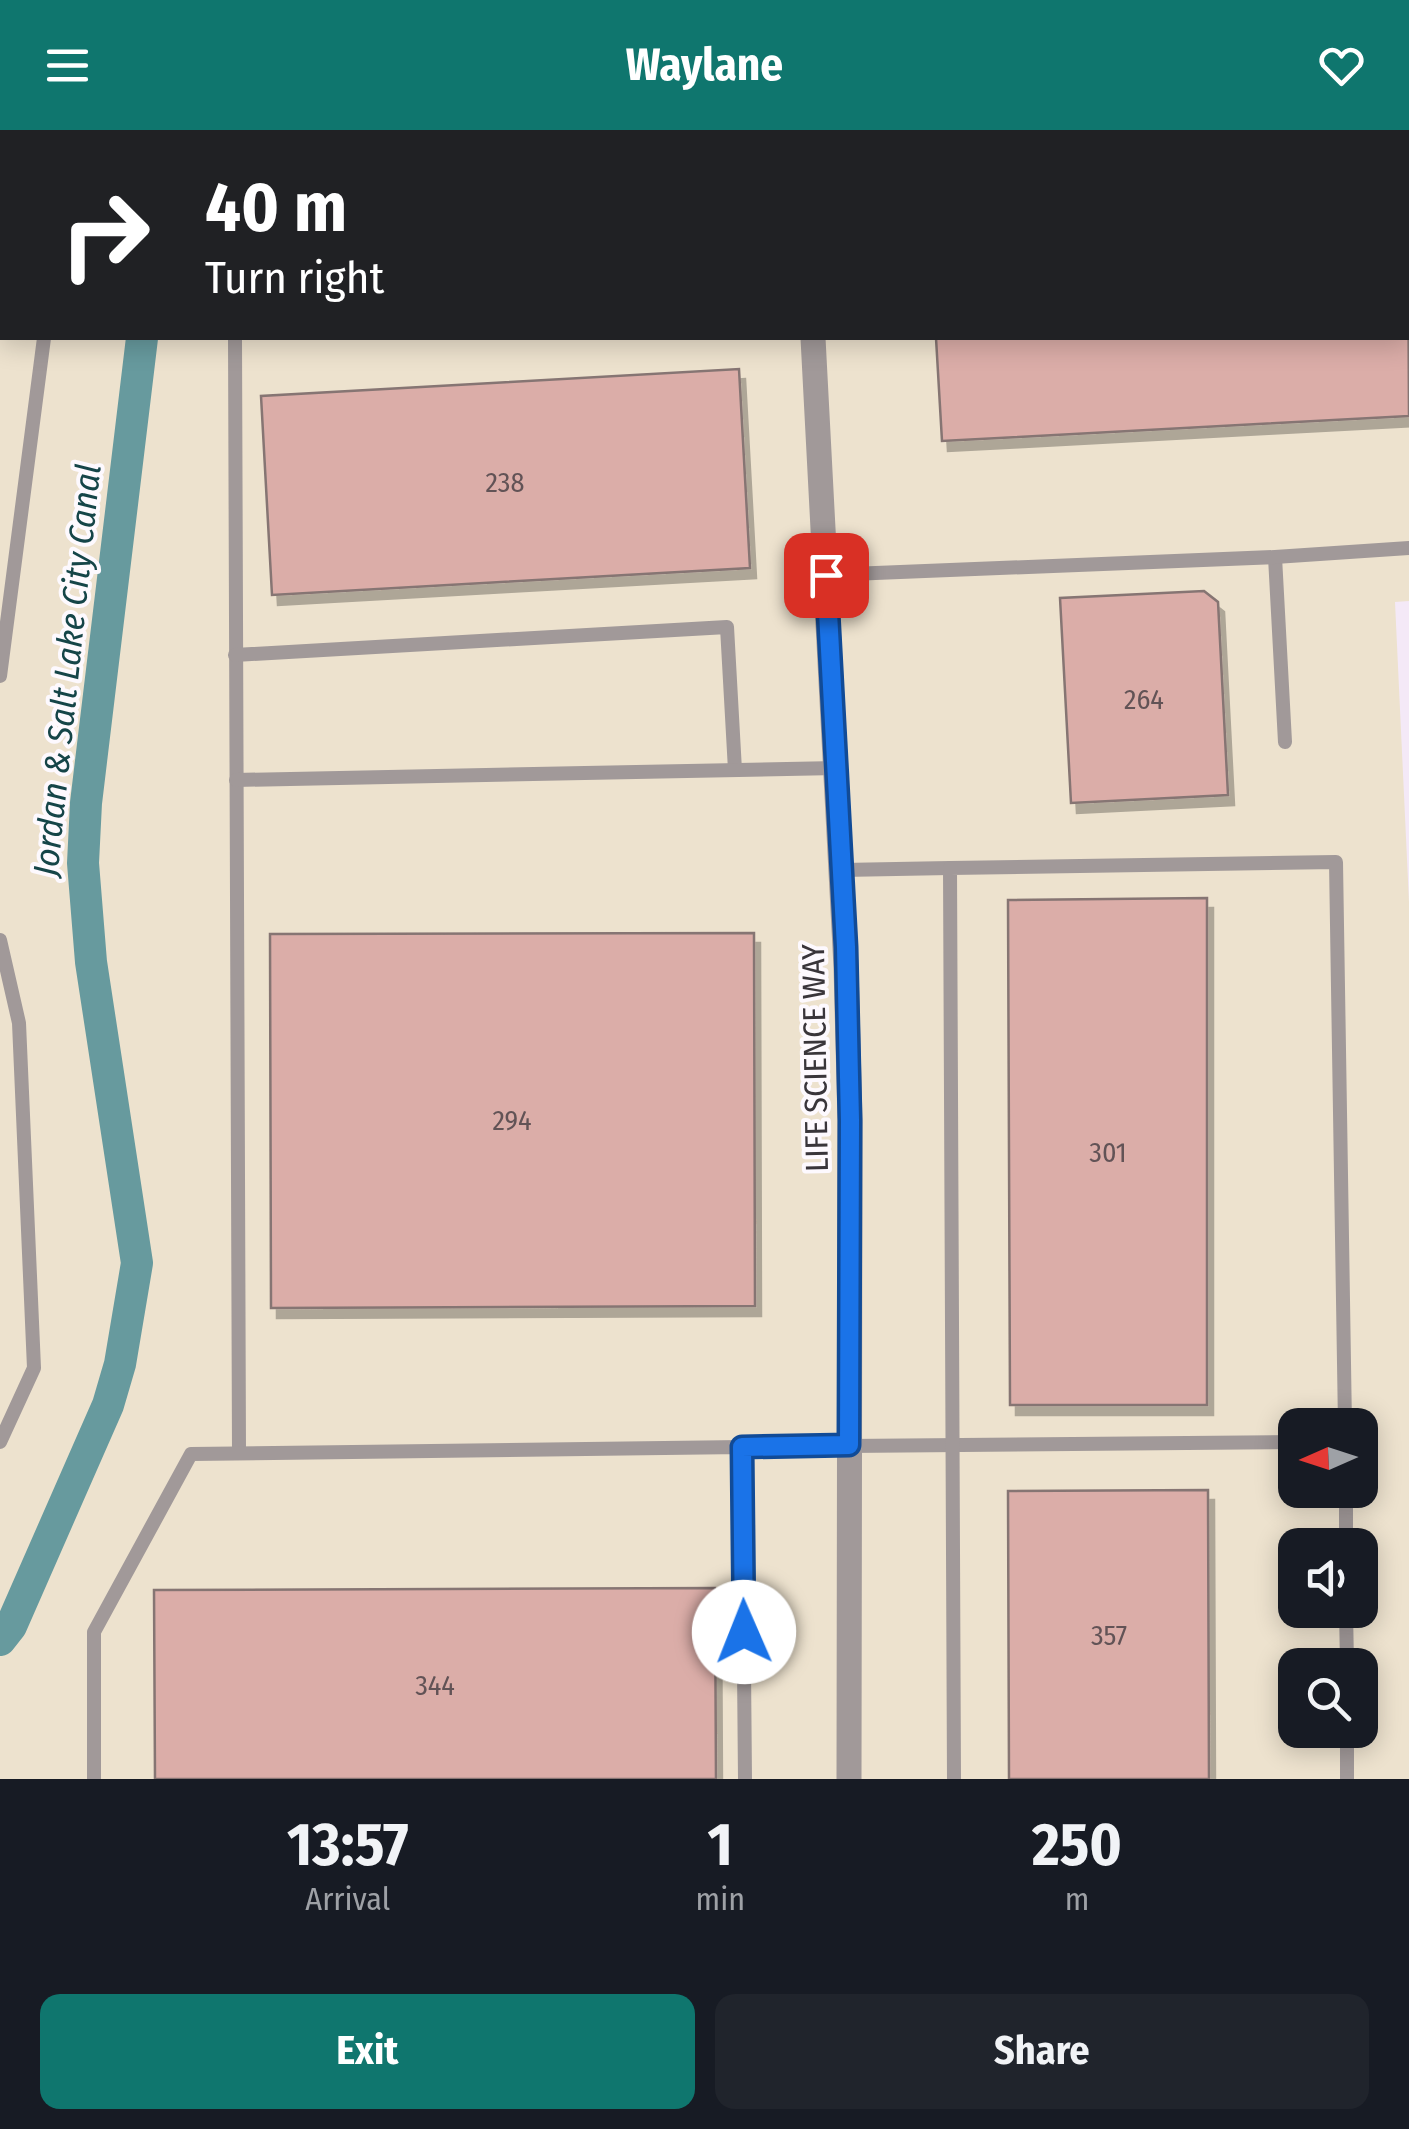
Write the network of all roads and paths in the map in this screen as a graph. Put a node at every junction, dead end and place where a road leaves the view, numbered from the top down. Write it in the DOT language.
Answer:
graph roads {
  1 [pos="44,340"];
  2 [pos="235,340"];
  3 [pos="813,340"];
  4 [pos="1409,548"];
  5 [pos="1275,557"];
  6 [pos="826,575"];
  7 [pos="234,655"];
  8 [pos="0,676"];
  9 [pos="1285,742"];
  10 [pos="837,768"];
  11 [pos="735,770"];
  12 [pos="236,780"];
  13 [pos="950,868"];
  14 [pos="842,870"];
  15 [pos="0,940"];
  16 [pos="1345,1408"];
  17 [pos="0,1442"];
  18 [pos="1278,1442"];
  19 [pos="849,1445"];
  20 [pos="952,1446"];
  21 [pos="742,1447"];
  22 [pos="239,1453"];
  23 [pos="1347,1748"];
  24 [pos="94,1779"];
  25 [pos="745,1779"];
  26 [pos="849,1779"];
  27 [pos="954,1779"];
  28 [pos="1348,1779"];
  1 -- 8 [label="lane"];
  2 -- 7 [label="lane"];
  3 -- 6 [label="street, LIFE SCIENCE WAY"];
  4 -- 5 [label="lane"];
  5 -- 6 [label="lane"];
  5 -- 9 [label="lane"];
  6 -- 10 [label="street, LIFE SCIENCE WAY"];
  7 -- 11 [label="lane"];
  7 -- 12 [label="lane"];
  10 -- 11 [label="lane"];
  10 -- 14 [label="street, LIFE SCIENCE WAY"];
  11 -- 12 [label="lane"];
  12 -- 22 [label="lane"];
  13 -- 14 [label="lane"];
  13 -- 16 [label="lane"];
  13 -- 20 [label="lane"];
  14 -- 19 [label="street, LIFE SCIENCE WAY"];
  15 -- 17 [label="lane"];
  18 -- 20 [label="lane"];
  19 -- 20 [label="lane"];
  19 -- 21 [label="lane"];
  19 -- 26 [label="street, LIFE SCIENCE WAY"];
  20 -- 27 [label="lane"];
  21 -- 22 [label="lane"];
  21 -- 25 [label="lane"];
  22 -- 24 [label="lane"];
  23 -- 28 [label="lane"];
}
